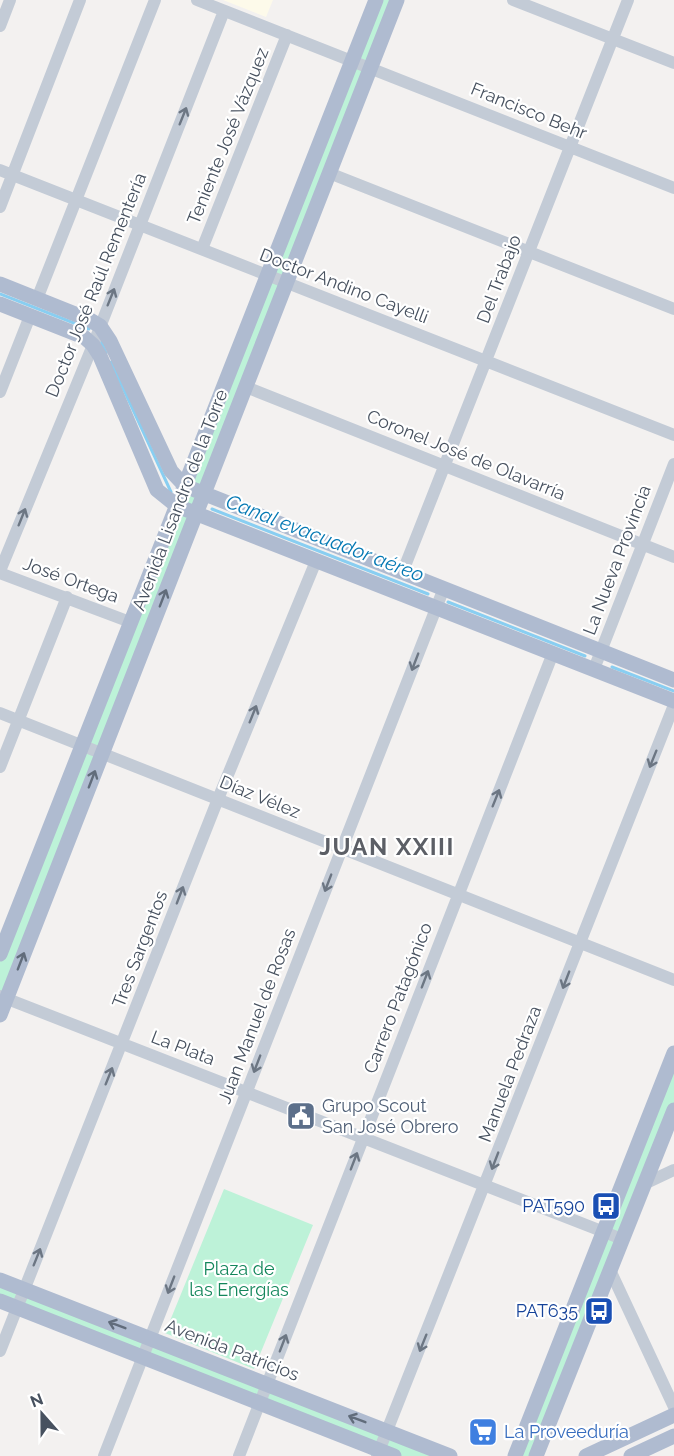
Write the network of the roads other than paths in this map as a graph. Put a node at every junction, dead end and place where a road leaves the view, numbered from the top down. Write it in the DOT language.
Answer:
graph roads {
  1 [pos="10,0"];
  2 [pos="80,0"];
  3 [pos="155,0"];
  4 [pos="197,0"];
  5 [pos="376,0"];
  6 [pos="397,0"];
  7 [pos="513,0"];
  8 [pos="628,0"];
  9 [pos="225,11"];
  10 [pos="0,26"];
  11 [pos="287,35"];
  12 [pos="613,39"];
  13 [pos="352,61"];
  14 [pos="674,63"];
  15 [pos="370,68"];
  16 [pos="570,147"];
  17 [pos="0,170"];
  18 [pos="329,173"];
  19 [pos="12,175"];
  20 [pos="674,188"];
  21 [pos="76,200"];
  22 [pos="0,207"];
  23 [pos="140,225"];
  24 [pos="202,249"];
  25 [pos="529,252"];
  26 [pos="268,275"];
  27 [pos="286,283"];
  28 [pos="0,284"];
  29 [pos="37,298"];
  30 [pos="0,304"];
  31 [pos="674,309"];
  32 [pos="30,316"];
  33 [pos="100,326"];
  34 [pos="93,345"];
  35 [pos="486,361"];
  36 [pos="246,387"];
  37 [pos="0,392"];
  38 [pos="674,435"];
  39 [pos="674,464"];
  40 [pos="445,466"];
  41 [pos="185,486"];
  42 [pos="204,494"];
  43 [pos="177,506"];
  44 [pos="196,514"];
  45 [pos="643,544"];
  46 [pos="674,557"];
  47 [pos="316,561"];
  48 [pos="0,572"];
  49 [pos="404,572"];
  50 [pos="444,588"];
  51 [pos="68,597"];
  52 [pos="436,608"];
  53 [pos="130,621"];
  54 [pos="601,651"];
  55 [pos="554,653"];
  56 [pos="594,669"];
  57 [pos="674,680"];
  58 [pos="674,703"];
  59 [pos="0,713"];
  60 [pos="19,720"];
  61 [pos="82,745"];
  62 [pos="102,753"];
  63 [pos="0,767"];
  64 [pos="218,799"];
  65 [pos="342,849"];
  66 [pos="458,895"];
  67 [pos="580,944"];
  68 [pos="0,954"];
  69 [pos="674,980"];
  70 [pos="3,997"];
  71 [pos="0,1015"];
  72 [pos="122,1044"];
  73 [pos="674,1053"];
  74 [pos="246,1092"];
  75 [pos="674,1110"];
  76 [pos="363,1138"];
  77 [pos="674,1170"];
  78 [pos="645,1184"];
  79 [pos="485,1186"];
  80 [pos="604,1232"];
  81 [pos="622,1239"];
  82 [pos="610,1270"];
  83 [pos="0,1280"];
  84 [pos="24,1289"];
  85 [pos="0,1300"];
  86 [pos="17,1307"];
  87 [pos="150,1338"];
  88 [pos="0,1351"];
  89 [pos="142,1357"];
  90 [pos="267,1384"];
  91 [pos="259,1403"];
  92 [pos="674,1407"];
  93 [pos="674,1415"];
  94 [pos="388,1432"];
  95 [pos="674,1436"];
  96 [pos="383,1454"];
  97 [pos="104,1456"];
  98 [pos="239,1456"];
  99 [pos="450,1456"];
  100 [pos="515,1456"];
  101 [pos="536,1456"];
  102 [pos="586,1456"];
  103 [pos="632,1456"];
  1 -- 10 [label="street"];
  2 -- 19 [label="street"];
  3 -- 21 [label="street"];
  4 -- 9 [label="street"];
  5 -- 13 [label="main road, Avenida Lisandro de la Torre"];
  6 -- 15 [label="main road, Avenida Lisandro de la Torre"];
  7 -- 12 [label="street"];
  8 -- 12 [label="street, Del Trabajo"];
  9 -- 11 [label="street"];
  23 -- 9 [label="street, Doctor José Raúl Rementería, one-way"];
  11 -- 13 [label="street"];
  11 -- 24 [label="street, Teniente José Vázquez"];
  12 -- 14 [label="street"];
  12 -- 16 [label="street, Del Trabajo"];
  13 -- 15 [label="street, Francisco Behr"];
  13 -- 26 [label="main road, Avenida Lisandro de la Torre"];
  15 -- 16 [label="street, Francisco Behr"];
  15 -- 18 [label="main road, Avenida Lisandro de la Torre"];
  16 -- 20 [label="street, Francisco Behr"];
  16 -- 25 [label="street, Del Trabajo"];
  17 -- 19 [label="street, Doctor Andino Cayelli"];
  18 -- 25 [label="street"];
  18 -- 27 [label="main road, Avenida Lisandro de la Torre"];
  19 -- 21 [label="street, Doctor Andino Cayelli"];
  19 -- 22 [label="street"];
  21 -- 23 [label="street, Doctor Andino Cayelli"];
  21 -- 29 [label="street"];
  23 -- 24 [label="street, Doctor Andino Cayelli"];
  33 -- 23 [label="street, Doctor José Raúl Rementería, one-way"];
  24 -- 26 [label="street, Doctor Andino Cayelli"];
  25 -- 31 [label="street"];
  25 -- 35 [label="street, Del Trabajo"];
  26 -- 27 [label="street, Doctor Andino Cayelli"];
  26 -- 41 [label="main road, Avenida Lisandro de la Torre"];
  27 -- 35 [label="street, Doctor Andino Cayelli"];
  27 -- 36 [label="main road, Avenida Lisandro de la Torre"];
  28 -- 29 [label="main road"];
  29 -- 33 [label="main road"];
  30 -- 32 [label="main road"];
  32 -- 34 [label="main road"];
  32 -- 37 [label="street"];
  33 -- 34 [label="street, Doctor José Raúl Rementería"];
  33 -- 41 [label="main road"];
  34 -- 43 [label="main road"];
  48 -- 34 [label="street, Doctor José Raúl Rementería, one-way"];
  35 -- 38 [label="street, Doctor Andino Cayelli"];
  35 -- 40 [label="street, Del Trabajo"];
  36 -- 40 [label="street, Coronel José de Olavarría"];
  36 -- 42 [label="main road, Avenida Lisandro de la Torre"];
  39 -- 45 [label="street, La Nueva Provincia"];
  40 -- 45 [label="street, Coronel José de Olavarría"];
  40 -- 49 [label="street, Del Trabajo"];
  41 -- 42 [label="main road"];
  41 -- 43 [label="main road, Avenida Lisandro de la Torre"];
  42 -- 44 [label="main road, Avenida Lisandro de la Torre"];
  42 -- 49 [label="main road"];
  43 -- 44 [label="main road"];
  43 -- 53 [label="main road, Avenida Lisandro de la Torre"];
  44 -- 47 [label="main road"];
  62 -- 44 [label="main road, Avenida Lisandro de la Torre, one-way"];
  45 -- 46 [label="street, Coronel José de Olavarría"];
  45 -- 54 [label="street, La Nueva Provincia"];
  47 -- 52 [label="main road"];
  64 -- 47 [label="street, Tres Sargentos, one-way"];
  48 -- 51 [label="street, José Ortega"];
  49 -- 50 [label="main road"];
  50 -- 52 [label="street, Juan Manuel de Rosas"];
  50 -- 54 [label="main road"];
  51 -- 53 [label="street, José Ortega"];
  51 -- 60 [label="street"];
  52 -- 55 [label="main road"];
  52 -- 65 [label="street, Juan Manuel de Rosas, one-way"];
  53 -- 61 [label="main road, Avenida Lisandro de la Torre"];
  54 -- 56 [label="street, La Nueva Provincia"];
  54 -- 57 [label="main road"];
  55 -- 56 [label="main road"];
  66 -- 55 [label="street, Carrero Patagónico, one-way"];
  56 -- 58 [label="main road"];
  58 -- 67 [label="street, Manuela Pedraza, one-way"];
  59 -- 60 [label="street, Díaz Vélez"];
  60 -- 61 [label="street, Díaz Vélez"];
  60 -- 63 [label="street"];
  61 -- 62 [label="street, Díaz Vélez"];
  61 -- 68 [label="main road, Avenida Lisandro de la Torre"];
  62 -- 64 [label="street, Díaz Vélez"];
  70 -- 62 [label="main road, Avenida Lisandro de la Torre, one-way"];
  64 -- 65 [label="street, Díaz Vélez"];
  72 -- 64 [label="street, Tres Sargentos, one-way"];
  65 -- 66 [label="street, Díaz Vélez"];
  65 -- 74 [label="street, Juan Manuel de Rosas, one-way"];
  66 -- 67 [label="street, Díaz Vélez"];
  76 -- 66 [label="street, Carrero Patagónico, one-way"];
  67 -- 69 [label="street, Díaz Vélez"];
  67 -- 79 [label="street, Manuela Pedraza, one-way"];
  70 -- 71 [label="main road, Avenida Lisandro de la Torre"];
  70 -- 72 [label="street, La Plata"];
  72 -- 74 [label="street, La Plata"];
  84 -- 72 [label="street, Tres Sargentos, one-way"];
  73 -- 80 [label="main road"];
  74 -- 76 [label="street, La Plata"];
  74 -- 87 [label="street, Juan Manuel de Rosas, one-way"];
  75 -- 78 [label="main road"];
  76 -- 79 [label="street, La Plata"];
  90 -- 76 [label="street, Carrero Patagónico, one-way"];
  77 -- 78 [label="street"];
  78 -- 81 [label="main road"];
  79 -- 80 [label="street, La Plata"];
  79 -- 94 [label="street, Manuela Pedraza, one-way"];
  80 -- 81 [label="street, La Plata"];
  80 -- 100 [label="main road"];
  81 -- 82 [label="main road"];
  82 -- 92 [label="street"];
  82 -- 101 [label="main road"];
  83 -- 84 [label="main road, Avenida Patricios"];
  84 -- 86 [label="street, Tres Sargentos"];
  87 -- 84 [label="main road, Avenida Patricios, one-way"];
  85 -- 86 [label="main road"];
  86 -- 88 [label="street, Tres Sargentos"];
  86 -- 89 [label="main road"];
  87 -- 89 [label="street, Juan Manuel de Rosas"];
  87 -- 90 [label="main road, Avenida Patricios"];
  89 -- 91 [label="main road"];
  89 -- 97 [label="street, Juan Manuel de Rosas"];
  90 -- 91 [label="street, Carrero Patagónico"];
  94 -- 90 [label="main road, Avenida Patricios, one-way"];
  91 -- 96 [label="main road"];
  91 -- 98 [label="street, Carrero Patagónico"];
  93 -- 102 [label="main road"];
  94 -- 96 [label="street, Manuela Pedraza"];
  94 -- 99 [label="main road, Avenida Patricios"];
  95 -- 103 [label="main road"];
}
